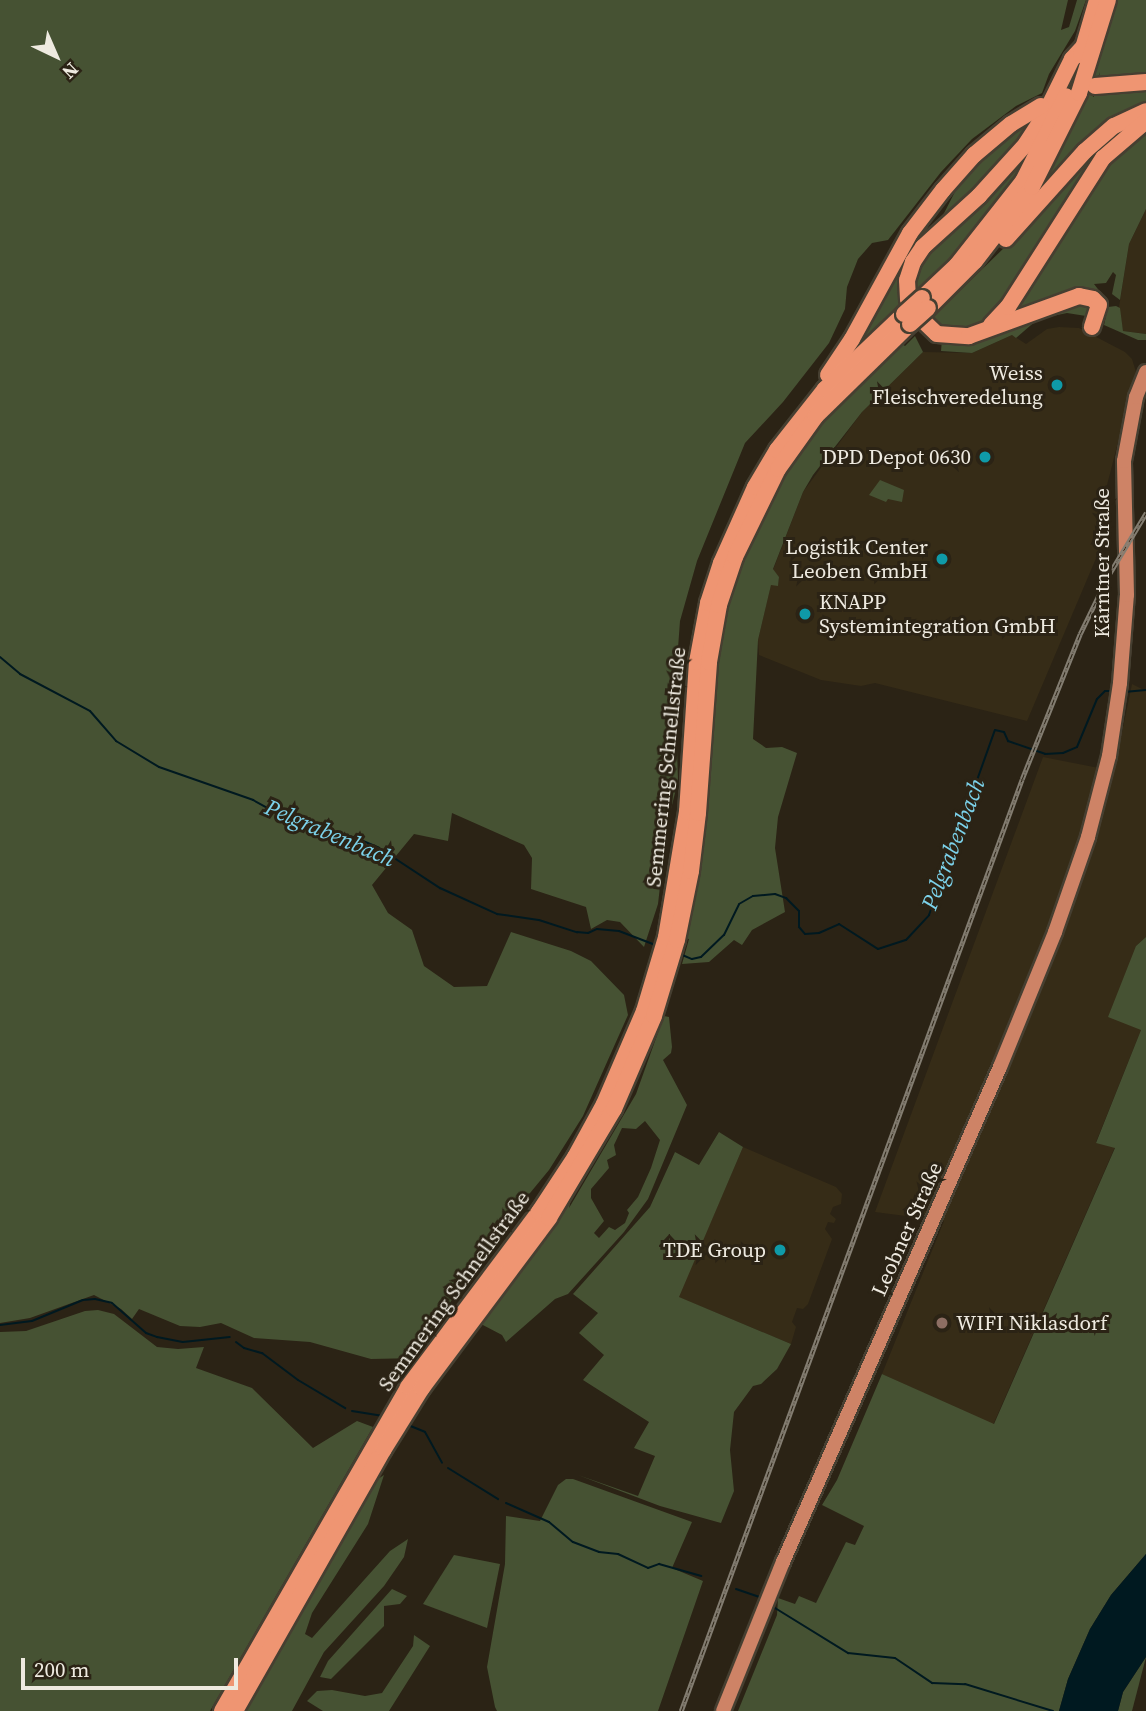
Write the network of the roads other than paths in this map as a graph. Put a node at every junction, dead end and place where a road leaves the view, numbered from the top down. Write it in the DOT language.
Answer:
graph roads {
  1 [pos="1097,0"];
  2 [pos="1108,0"];
  3 [pos="1084,46"];
  4 [pos="1146,82"];
  5 [pos="1095,86"];
  6 [pos="1041,106"];
  7 [pos="1146,111"];
  8 [pos="1146,121"];
  9 [pos="959,279"];
  10 [pos="925,303"];
  11 [pos="907,319"];
  12 [pos="1092,327"];
  13 [pos="984,331"];
  14 [pos="1146,372"];
  15 [pos="805,412"];
  16 [pos="1109,756"];
  17 [pos="672,938"];
  18 [pos="466,1318"];
  19 [pos="379,1446"];
  20 [pos="222,1711"];
  21 [pos="235,1711"];
  22 [pos="723,1711"];
  1 -- 3 [label="highway, Semmering Schnellstraße"];
  2 -- 9 [label="highway, Semmering Schnellstraße"];
  3 -- 10 [label="highway, Semmering Schnellstraße"];
  3 -- 13 [label="highway"];
  4 -- 5 [label="highway"];
  6 -- 15 [label="highway"];
  7 -- 9 [label="highway"];
  8 -- 13 [label="highway"];
  9 -- 10 [label="highway, Semmering Schnellstraße"];
  10 -- 11 [label="highway, Semmering Schnellstraße, bridge"];
  11 -- 15 [label="highway, Semmering Schnellstraße"];
  11 -- 17 [label="highway, Semmering Schnellstraße"];
  12 -- 13 [label="highway"];
  14 -- 16 [label="main road, Kärntner Straße"];
  15 -- 17 [label="highway, Semmering Schnellstraße"];
  16 -- 22 [label="main road, Leobner Straße"];
  17 -- 18 [label="highway, Semmering Schnellstraße"];
  17 -- 18 [label="highway, Semmering Schnellstraße"];
  18 -- 19 [label="highway, Semmering Schnellstraße"];
  19 -- 20 [label="highway, Semmering Schnellstraße"];
  19 -- 21 [label="highway, Semmering Schnellstraße"];
}
